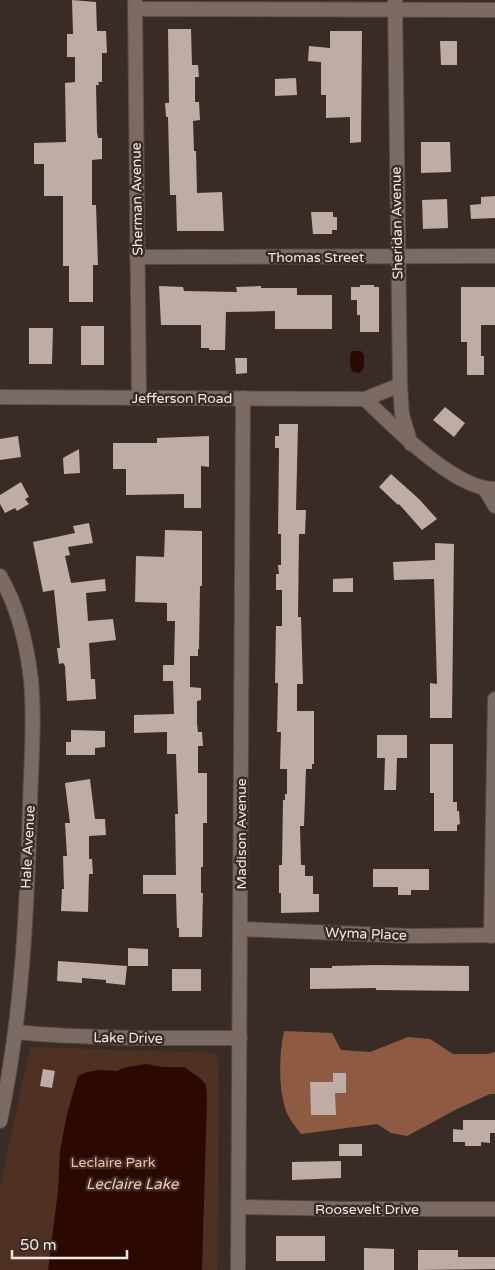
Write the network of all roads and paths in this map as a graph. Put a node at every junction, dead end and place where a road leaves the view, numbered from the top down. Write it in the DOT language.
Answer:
graph roads {
  1 [pos="135,5"];
  2 [pos="395,5"];
  3 [pos="495,10"];
  4 [pos="495,256"];
  5 [pos="138,257"];
  6 [pos="397,257"];
  7 [pos="400,385"];
  8 [pos="0,397"];
  9 [pos="139,398"];
  10 [pos="243,398"];
  11 [pos="365,399"];
  12 [pos="411,444"];
  13 [pos="490,489"];
  14 [pos="495,506"];
  15 [pos="0,576"];
  16 [pos="495,699"];
  17 [pos="241,929"];
  18 [pos="493,936"];
  19 [pos="16,1032"];
  20 [pos="240,1038"];
  21 [pos="0,1122"];
  22 [pos="239,1207"];
  23 [pos="495,1209"];
  24 [pos="238,1270"];
  1 -- 2 [label="street"];
  1 -- 5 [label="street, Sherman Avenue"];
  2 -- 3 [label="street"];
  2 -- 6 [label="street, Sheridan Avenue"];
  4 -- 6 [label="street, Thomas Street"];
  5 -- 6 [label="street, Thomas Street"];
  5 -- 9 [label="street, Sherman Avenue"];
  6 -- 7 [label="street, Sheridan Avenue"];
  7 -- 11 [label="street, Jefferson Road"];
  7 -- 12 [label="street, Sheridan Avenue"];
  8 -- 9 [label="street, Jefferson Road"];
  9 -- 10 [label="street, Jefferson Road"];
  10 -- 11 [label="street, Jefferson Road"];
  10 -- 17 [label="street, Madison Avenue"];
  11 -- 12 [label="street"];
  12 -- 13 [label="street"];
  13 -- 14 [label="street"];
  15 -- 19 [label="street, Hale Avenue"];
  16 -- 18 [label="street"];
  17 -- 18 [label="street, Wyma Place"];
  17 -- 20 [label="street, Madison Avenue"];
  19 -- 20 [label="street, Lake Drive"];
  19 -- 21 [label="street, Hale Avenue"];
  20 -- 22 [label="street, Madison Avenue"];
  22 -- 23 [label="street, Roosevelt Drive"];
  22 -- 24 [label="street, Madison Avenue"];
}
